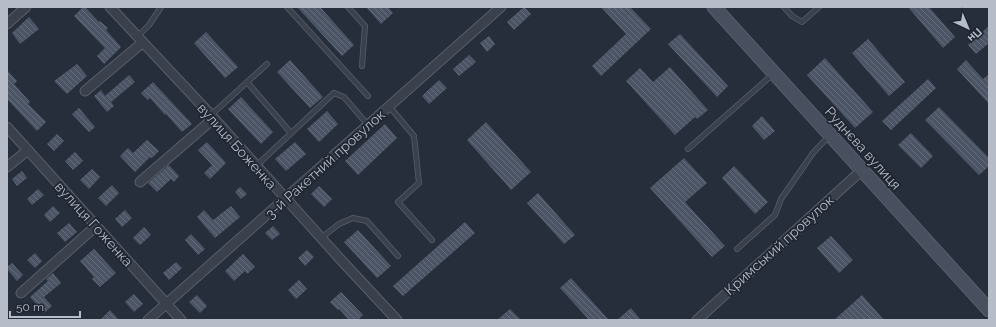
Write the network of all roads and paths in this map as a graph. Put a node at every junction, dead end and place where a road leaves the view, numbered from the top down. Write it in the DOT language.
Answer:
graph roads {
  1 [pos="26,7"];
  2 [pos="110,7"];
  3 [pos="161,7"];
  4 [pos="287,7"];
  5 [pos="348,7"];
  6 [pos="501,7"];
  7 [pos="714,7"];
  8 [pos="784,7"];
  9 [pos="819,7"];
  10 [pos="7,24"];
  11 [pos="139,40"];
  12 [pos="267,64"];
  13 [pos="362,66"];
  14 [pos="774,73"];
  15 [pos="247,82"];
  16 [pos="85,91"];
  17 [pos="368,96"];
  18 [pos="389,106"];
  19 [pos="212,117"];
  20 [pos="368,125"];
  21 [pos="7,127"];
  22 [pos="292,133"];
  23 [pos="830,135"];
  24 [pos="688,149"];
  25 [pos="28,150"];
  26 [pos="256,166"];
  27 [pos="7,167"];
  28 [pos="862,170"];
  29 [pos="140,182"];
  30 [pos="285,199"];
  31 [pos="96,226"];
  32 [pos="321,238"];
  33 [pos="432,240"];
  34 [pos="737,249"];
  35 [pos="398,256"];
  36 [pos="21,294"];
  37 [pos="166,303"];
  38 [pos="989,310"];
  39 [pos="148,320"];
  40 [pos="181,320"];
  41 [pos="397,320"];
  42 [pos="696,320"];
  1 -- 10 [label="street"];
  2 -- 11 [label="street, вулиця Боженка"];
  3 -- 11 [label="lane"];
  4 -- 17 [label="lane"];
  5 -- 13 [label="lane"];
  6 -- 18 [label="street, 3-й Ракетний провулок"];
  7 -- 14 [label="street, Руднєва вулиця"];
  8 -- 9 [label="lane"];
  11 -- 16 [label="street"];
  11 -- 19 [label="street, вулиця Боженка"];
  12 -- 15 [label="lane"];
  14 -- 23 [label="street, Руднєва вулиця"];
  14 -- 24 [label="lane"];
  15 -- 19 [label="lane"];
  15 -- 22 [label="lane"];
  18 -- 20 [label="street, 3-й Ракетний провулок"];
  18 -- 33 [label="lane"];
  19 -- 26 [label="street, вулиця Боженка"];
  19 -- 29 [label="street"];
  20 -- 22 [label="lane"];
  20 -- 30 [label="street, 3-й Ракетний провулок"];
  21 -- 25 [label="street, вулиця Гоженка"];
  22 -- 26 [label="lane"];
  23 -- 28 [label="street, Руднєва вулиця"];
  23 -- 34 [label="lane"];
  25 -- 27 [label="street"];
  25 -- 31 [label="street, вулиця Гоженка"];
  26 -- 30 [label="street, вулиця Боженка"];
  28 -- 38 [label="street, Руднєва вулиця"];
  28 -- 42 [label="street, Кримський провулок"];
  30 -- 32 [label="street, вулиця Боженка"];
  30 -- 37 [label="street, 3-й Ракетний провулок"];
  31 -- 36 [label="street"];
  31 -- 37 [label="street, вулиця Гоженка"];
  32 -- 35 [label="lane"];
  32 -- 41 [label="street, вулиця Боженка"];
  37 -- 39 [label="street, 3-й Ракетний провулок"];
  37 -- 40 [label="street, вулиця Гоженка"];
}
